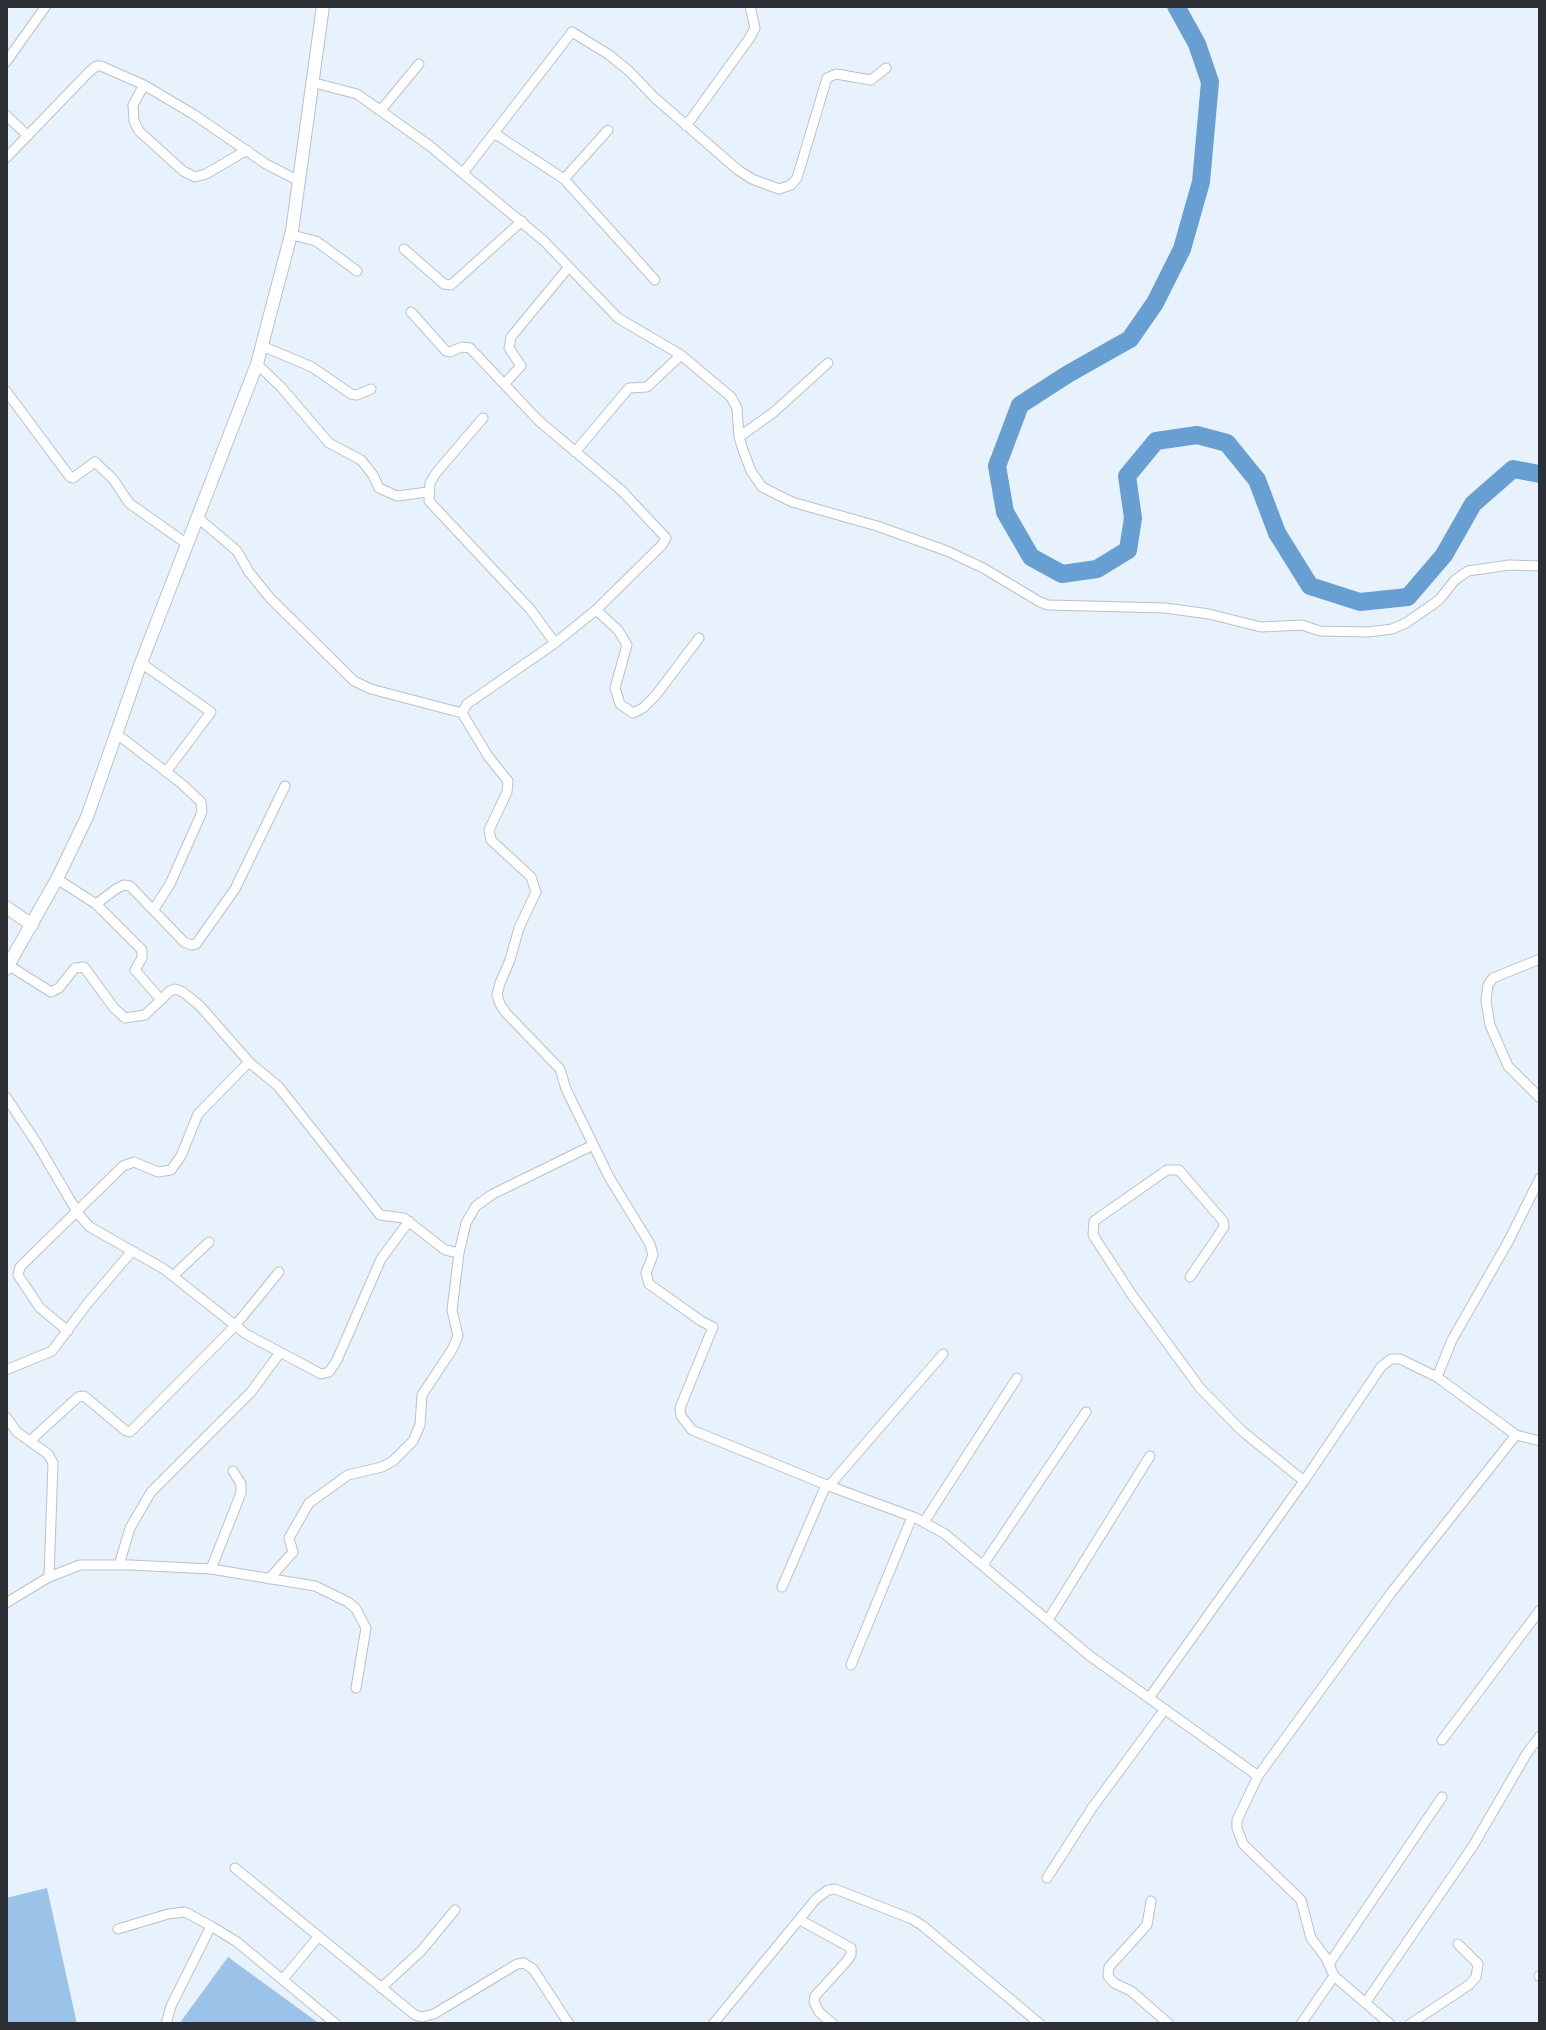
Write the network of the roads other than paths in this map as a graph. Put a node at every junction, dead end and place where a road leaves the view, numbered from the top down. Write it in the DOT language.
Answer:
graph roads {
  1 [pos="46,6"];
  2 [pos="323,6"];
  3 [pos="750,6"];
  4 [pos="6,62"];
  5 [pos="419,64"];
  6 [pos="886,68"];
  7 [pos="311,82"];
  8 [pos="144,85"];
  9 [pos="381,110"];
  10 [pos="6,115"];
  11 [pos="686,126"];
  12 [pos="608,130"];
  13 [pos="494,133"];
  14 [pos="28,136"];
  15 [pos="247,150"];
  16 [pos="6,158"];
  17 [pos="463,173"];
  18 [pos="564,179"];
  19 [pos="299,181"];
  20 [pos="522,221"];
  21 [pos="292,235"];
  22 [pos="404,249"];
  23 [pos="568,268"];
  24 [pos="357,271"];
  25 [pos="655,280"];
  26 [pos="411,312"];
  27 [pos="262,346"];
  28 [pos="681,355"];
  29 [pos="828,363"];
  30 [pos="257,364"];
  31 [pos="505,383"];
  32 [pos="371,389"];
  33 [pos="6,391"];
  34 [pos="483,418"];
  35 [pos="739,437"];
  36 [pos="575,452"];
  37 [pos="428,492"];
  38 [pos="197,517"];
  39 [pos="187,544"];
  40 [pos="1540,566"];
  41 [pos="596,610"];
  42 [pos="699,638"];
  43 [pos="555,643"];
  44 [pos="141,663"];
  45 [pos="462,713"];
  46 [pos="117,734"];
  47 [pos="166,772"];
  48 [pos="285,786"];
  49 [pos="57,879"];
  50 [pos="96,904"];
  51 [pos="6,907"];
  52 [pos="154,909"];
  53 [pos="32,925"];
  54 [pos="1540,959"];
  55 [pos="7,967"];
  56 [pos="161,1000"];
  57 [pos="249,1062"];
  58 [pos="6,1097"];
  59 [pos="1540,1098"];
  60 [pos="593,1145"];
  61 [pos="1540,1178"];
  62 [pos="76,1211"];
  63 [pos="409,1221"];
  64 [pos="209,1242"];
  65 [pos="132,1251"];
  66 [pos="459,1253"];
  67 [pos="279,1272"];
  68 [pos="174,1275"];
  69 [pos="1190,1277"];
  70 [pos="234,1327"];
  71 [pos="68,1331"];
  72 [pos="279,1354"];
  73 [pos="943,1354"];
  74 [pos="6,1370"];
  75 [pos="1437,1377"];
  76 [pos="1017,1378"];
  77 [pos="1086,1412"];
  78 [pos="7,1421"];
  79 [pos="1516,1435"];
  80 [pos="31,1440"];
  81 [pos="1540,1441"];
  82 [pos="1150,1456"];
  83 [pos="233,1471"];
  84 [pos="1304,1481"];
  85 [pos="828,1486"];
  86 [pos="912,1517"];
  87 [pos="924,1522"];
  88 [pos="119,1565"];
  89 [pos="983,1565"];
  90 [pos="211,1569"];
  91 [pos="49,1577"];
  92 [pos="269,1579"];
  93 [pos="782,1587"];
  94 [pos="6,1603"];
  95 [pos="1540,1610"];
  96 [pos="1048,1620"];
  97 [pos="851,1665"];
  98 [pos="356,1688"];
  99 [pos="1149,1698"];
  100 [pos="1165,1709"];
  101 [pos="1540,1736"];
  102 [pos="1442,1740"];
  103 [pos="1258,1776"];
  104 [pos="1442,1797"];
  105 [pos="235,1868"];
  106 [pos="1047,1878"];
  107 [pos="1151,1901"];
  108 [pos="455,1910"];
  109 [pos="800,1920"];
  110 [pos="211,1926"];
  111 [pos="118,1929"];
  112 [pos="319,1936"];
  113 [pos="1458,1944"];
  114 [pos="1329,1964"];
  115 [pos="1334,1976"];
  116 [pos="283,1979"];
  117 [pos="381,1988"];
  118 [pos="1366,2002"];
  119 [pos="166,2024"];
  120 [pos="336,2024"];
  121 [pos="569,2024"];
  122 [pos="713,2024"];
  123 [pos="833,2024"];
  124 [pos="1040,2024"];
  125 [pos="1169,2024"];
  126 [pos="1301,2024"];
  127 [pos="1390,2024"];
  128 [pos="1410,2024"];
  1 -- 4 [label="street"];
  2 -- 7 [label="main road"];
  3 -- 11 [label="street"];
  5 -- 9 [label="street"];
  6 -- 11 [label="street"];
  7 -- 9 [label="street"];
  7 -- 19 [label="main road"];
  8 -- 14 [label="street"];
  8 -- 15 [label="street"];
  8 -- 15 [label="street"];
  9 -- 17 [label="street"];
  10 -- 14 [label="street"];
  11 -- 13 [label="street"];
  12 -- 18 [label="street"];
  13 -- 17 [label="street"];
  13 -- 18 [label="street"];
  14 -- 16 [label="street"];
  15 -- 19 [label="street"];
  17 -- 20 [label="street"];
  18 -- 25 [label="street"];
  19 -- 21 [label="main road"];
  20 -- 22 [label="street"];
  20 -- 23 [label="street"];
  21 -- 24 [label="street"];
  21 -- 27 [label="main road"];
  23 -- 28 [label="street"];
  23 -- 31 [label="street"];
  26 -- 31 [label="street"];
  27 -- 30 [label="main road"];
  27 -- 32 [label="street"];
  28 -- 35 [label="street"];
  28 -- 36 [label="street"];
  29 -- 35 [label="street"];
  30 -- 37 [label="street"];
  30 -- 38 [label="main road"];
  31 -- 36 [label="street"];
  33 -- 39 [label="street"];
  34 -- 37 [label="street"];
  35 -- 40 [label="street"];
  36 -- 41 [label="street"];
  37 -- 43 [label="street"];
  38 -- 39 [label="main road"];
  38 -- 45 [label="street"];
  39 -- 44 [label="main road"];
  41 -- 42 [label="street"];
  41 -- 43 [label="street"];
  43 -- 45 [label="street"];
  44 -- 46 [label="main road"];
  44 -- 47 [label="street"];
  45 -- 60 [label="street"];
  46 -- 47 [label="street"];
  46 -- 49 [label="main road"];
  47 -- 52 [label="street"];
  48 -- 52 [label="street"];
  49 -- 50 [label="street"];
  49 -- 53 [label="main road"];
  50 -- 52 [label="street"];
  50 -- 56 [label="street"];
  51 -- 53 [label="main road"];
  53 -- 55 [label="main road"];
  54 -- 59 [label="street"];
  55 -- 56 [label="street"];
  56 -- 57 [label="street"];
  57 -- 62 [label="street"];
  57 -- 63 [label="street"];
  58 -- 62 [label="street"];
  60 -- 66 [label="street"];
  60 -- 85 [label="street"];
  61 -- 75 [label="street"];
  62 -- 65 [label="street"];
  62 -- 71 [label="street"];
  63 -- 66 [label="street"];
  63 -- 72 [label="street"];
  64 -- 68 [label="street"];
  65 -- 68 [label="street"];
  65 -- 71 [label="street"];
  66 -- 92 [label="street"];
  67 -- 70 [label="street"];
  68 -- 70 [label="street"];
  69 -- 84 [label="street"];
  70 -- 72 [label="street"];
  70 -- 80 [label="street"];
  71 -- 74 [label="street"];
  72 -- 88 [label="street"];
  73 -- 85 [label="street"];
  75 -- 79 [label="street"];
  75 -- 84 [label="street"];
  76 -- 87 [label="street"];
  77 -- 89 [label="street"];
  78 -- 80 [label="street"];
  79 -- 81 [label="street"];
  79 -- 103 [label="street"];
  80 -- 91 [label="street"];
  82 -- 96 [label="street"];
  83 -- 90 [label="street"];
  84 -- 99 [label="street"];
  85 -- 86 [label="street"];
  85 -- 93 [label="street"];
  86 -- 87 [label="street"];
  86 -- 97 [label="street"];
  87 -- 89 [label="street"];
  88 -- 90 [label="street"];
  88 -- 91 [label="street"];
  89 -- 96 [label="street"];
  90 -- 92 [label="street"];
  91 -- 94 [label="street"];
  92 -- 98 [label="street"];
  95 -- 102 [label="street"];
  96 -- 99 [label="street"];
  99 -- 100 [label="street"];
  100 -- 103 [label="street"];
  100 -- 106 [label="street"];
  101 -- 118 [label="street"];
  103 -- 114 [label="street"];
  104 -- 114 [label="street"];
  105 -- 112 [label="street"];
  107 -- 125 [label="street"];
  108 -- 117 [label="street"];
  109 -- 122 [label="street"];
  109 -- 123 [label="street"];
  109 -- 124 [label="street"];
  110 -- 111 [label="street"];
  110 -- 116 [label="street"];
  110 -- 119 [label="street"];
  112 -- 116 [label="street"];
  112 -- 117 [label="street"];
  113 -- 128 [label="street"];
  114 -- 115 [label="street"];
  115 -- 118 [label="street"];
  115 -- 126 [label="street"];
  116 -- 120 [label="street"];
  117 -- 121 [label="street"];
  118 -- 127 [label="street"];
}
